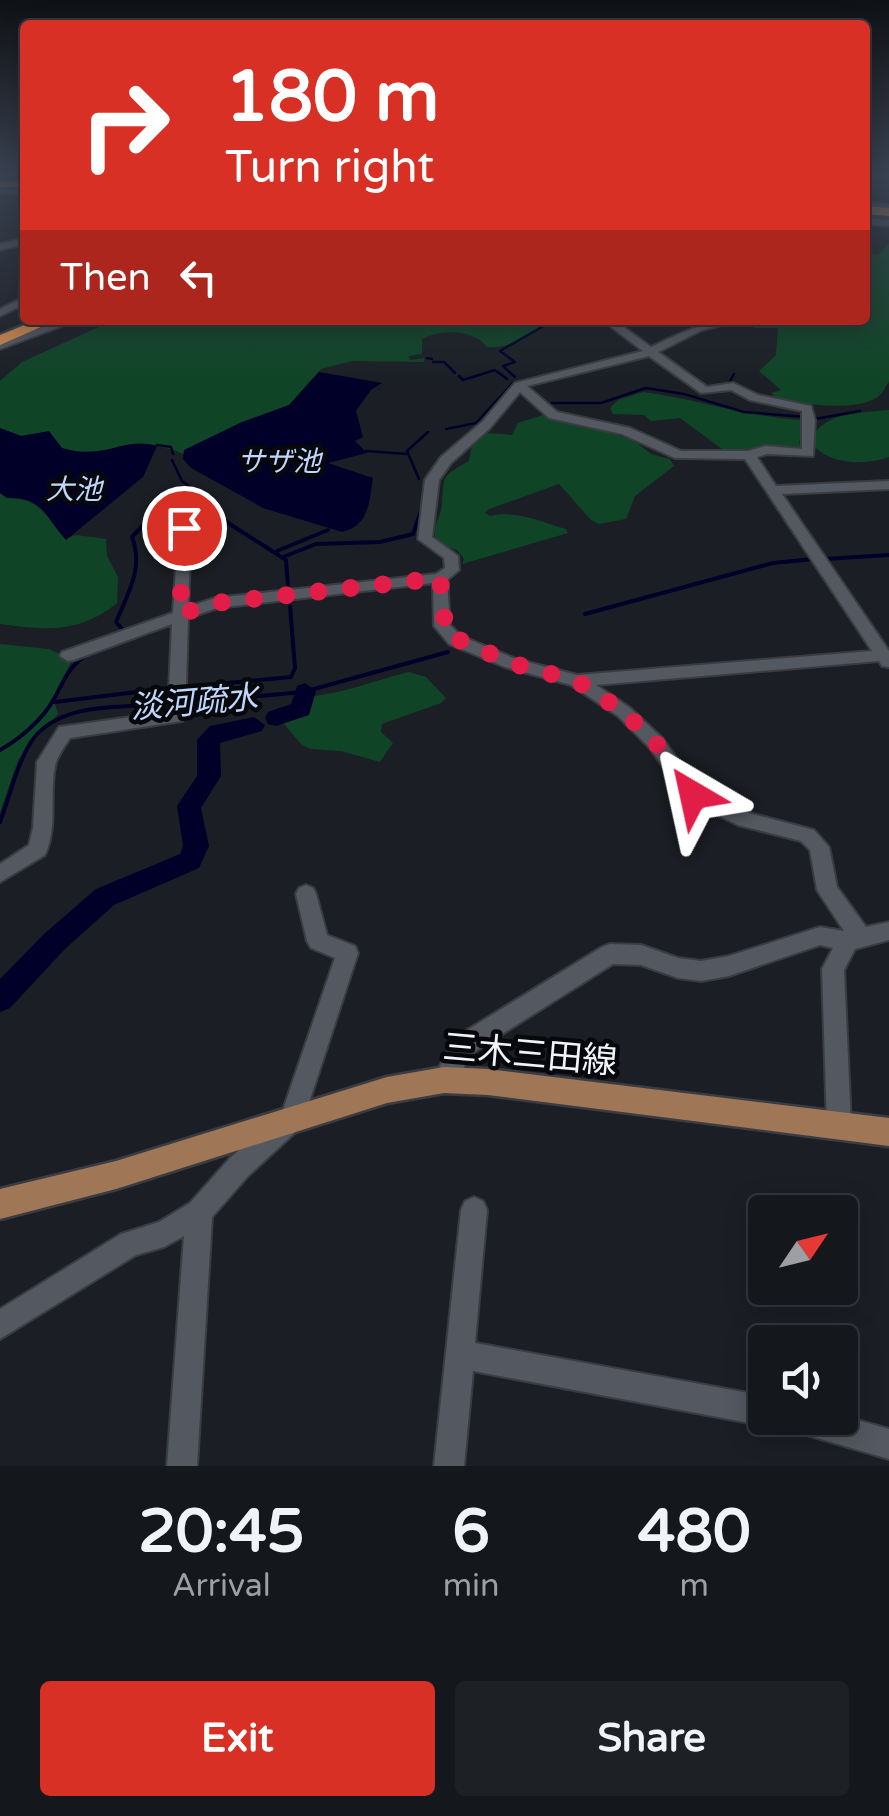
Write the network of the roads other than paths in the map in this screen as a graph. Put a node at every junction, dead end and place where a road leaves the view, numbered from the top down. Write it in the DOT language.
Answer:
graph roads {
  1 [pos="39,325"];
  2 [pos="57,325"];
  3 [pos="614,325"];
  4 [pos="712,325"];
  5 [pos="0,343"];
  6 [pos="650,351"];
  7 [pos="519,385"];
  8 [pos="748,455"];
  9 [pos="889,485"];
  10 [pos="775,490"];
  11 [pos="184,528"];
  12 [pos="440,578"];
  13 [pos="180,614"];
  14 [pos="68,656"];
  15 [pos="886,660"];
  16 [pos="577,681"];
  17 [pos="0,874"];
  18 [pos="306,894"];
  19 [pos="888,930"];
  20 [pos="853,938"];
  21 [pos="444,1080"];
  22 [pos="292,1118"];
  23 [pos="839,1126"];
  24 [pos="889,1132"];
  25 [pos="0,1204"];
  26 [pos="474,1210"];
  27 [pos="198,1212"];
  28 [pos="0,1325"];
  29 [pos="458,1354"];
  30 [pos="748,1408"];
  31 [pos="858,1435"];
  32 [pos="889,1444"];
  33 [pos="182,1466"];
  34 [pos="449,1466"];
  1 -- 5 [label="highway"];
  2 -- 5 [label="street"];
  3 -- 6 [label="street"];
  4 -- 6 [label="street"];
  6 -- 7 [label="street"];
  6 -- 8 [label="street"];
  7 -- 8 [label="street"];
  7 -- 12 [label="street"];
  8 -- 10 [label="street"];
  9 -- 10 [label="street"];
  10 -- 15 [label="street"];
  11 -- 13 [label="street"];
  12 -- 13 [label="street"];
  12 -- 16 [label="street"];
  13 -- 14 [label="street"];
  13 -- 17 [label="street"];
  15 -- 16 [label="street"];
  16 -- 20 [label="street"];
  18 -- 22 [label="street"];
  19 -- 20 [label="street"];
  20 -- 21 [label="street"];
  20 -- 23 [label="street"];
  21 -- 22 [label="main road, 三木三田線"];
  21 -- 23 [label="main road, 三木三田線"];
  22 -- 25 [label="main road, 三木三田線"];
  22 -- 27 [label="street"];
  23 -- 24 [label="main road, 三木三田線"];
  26 -- 29 [label="street"];
  27 -- 28 [label="street"];
  27 -- 33 [label="street"];
  29 -- 30 [label="street"];
  29 -- 34 [label="street"];
  31 -- 32 [label="street"];
}
